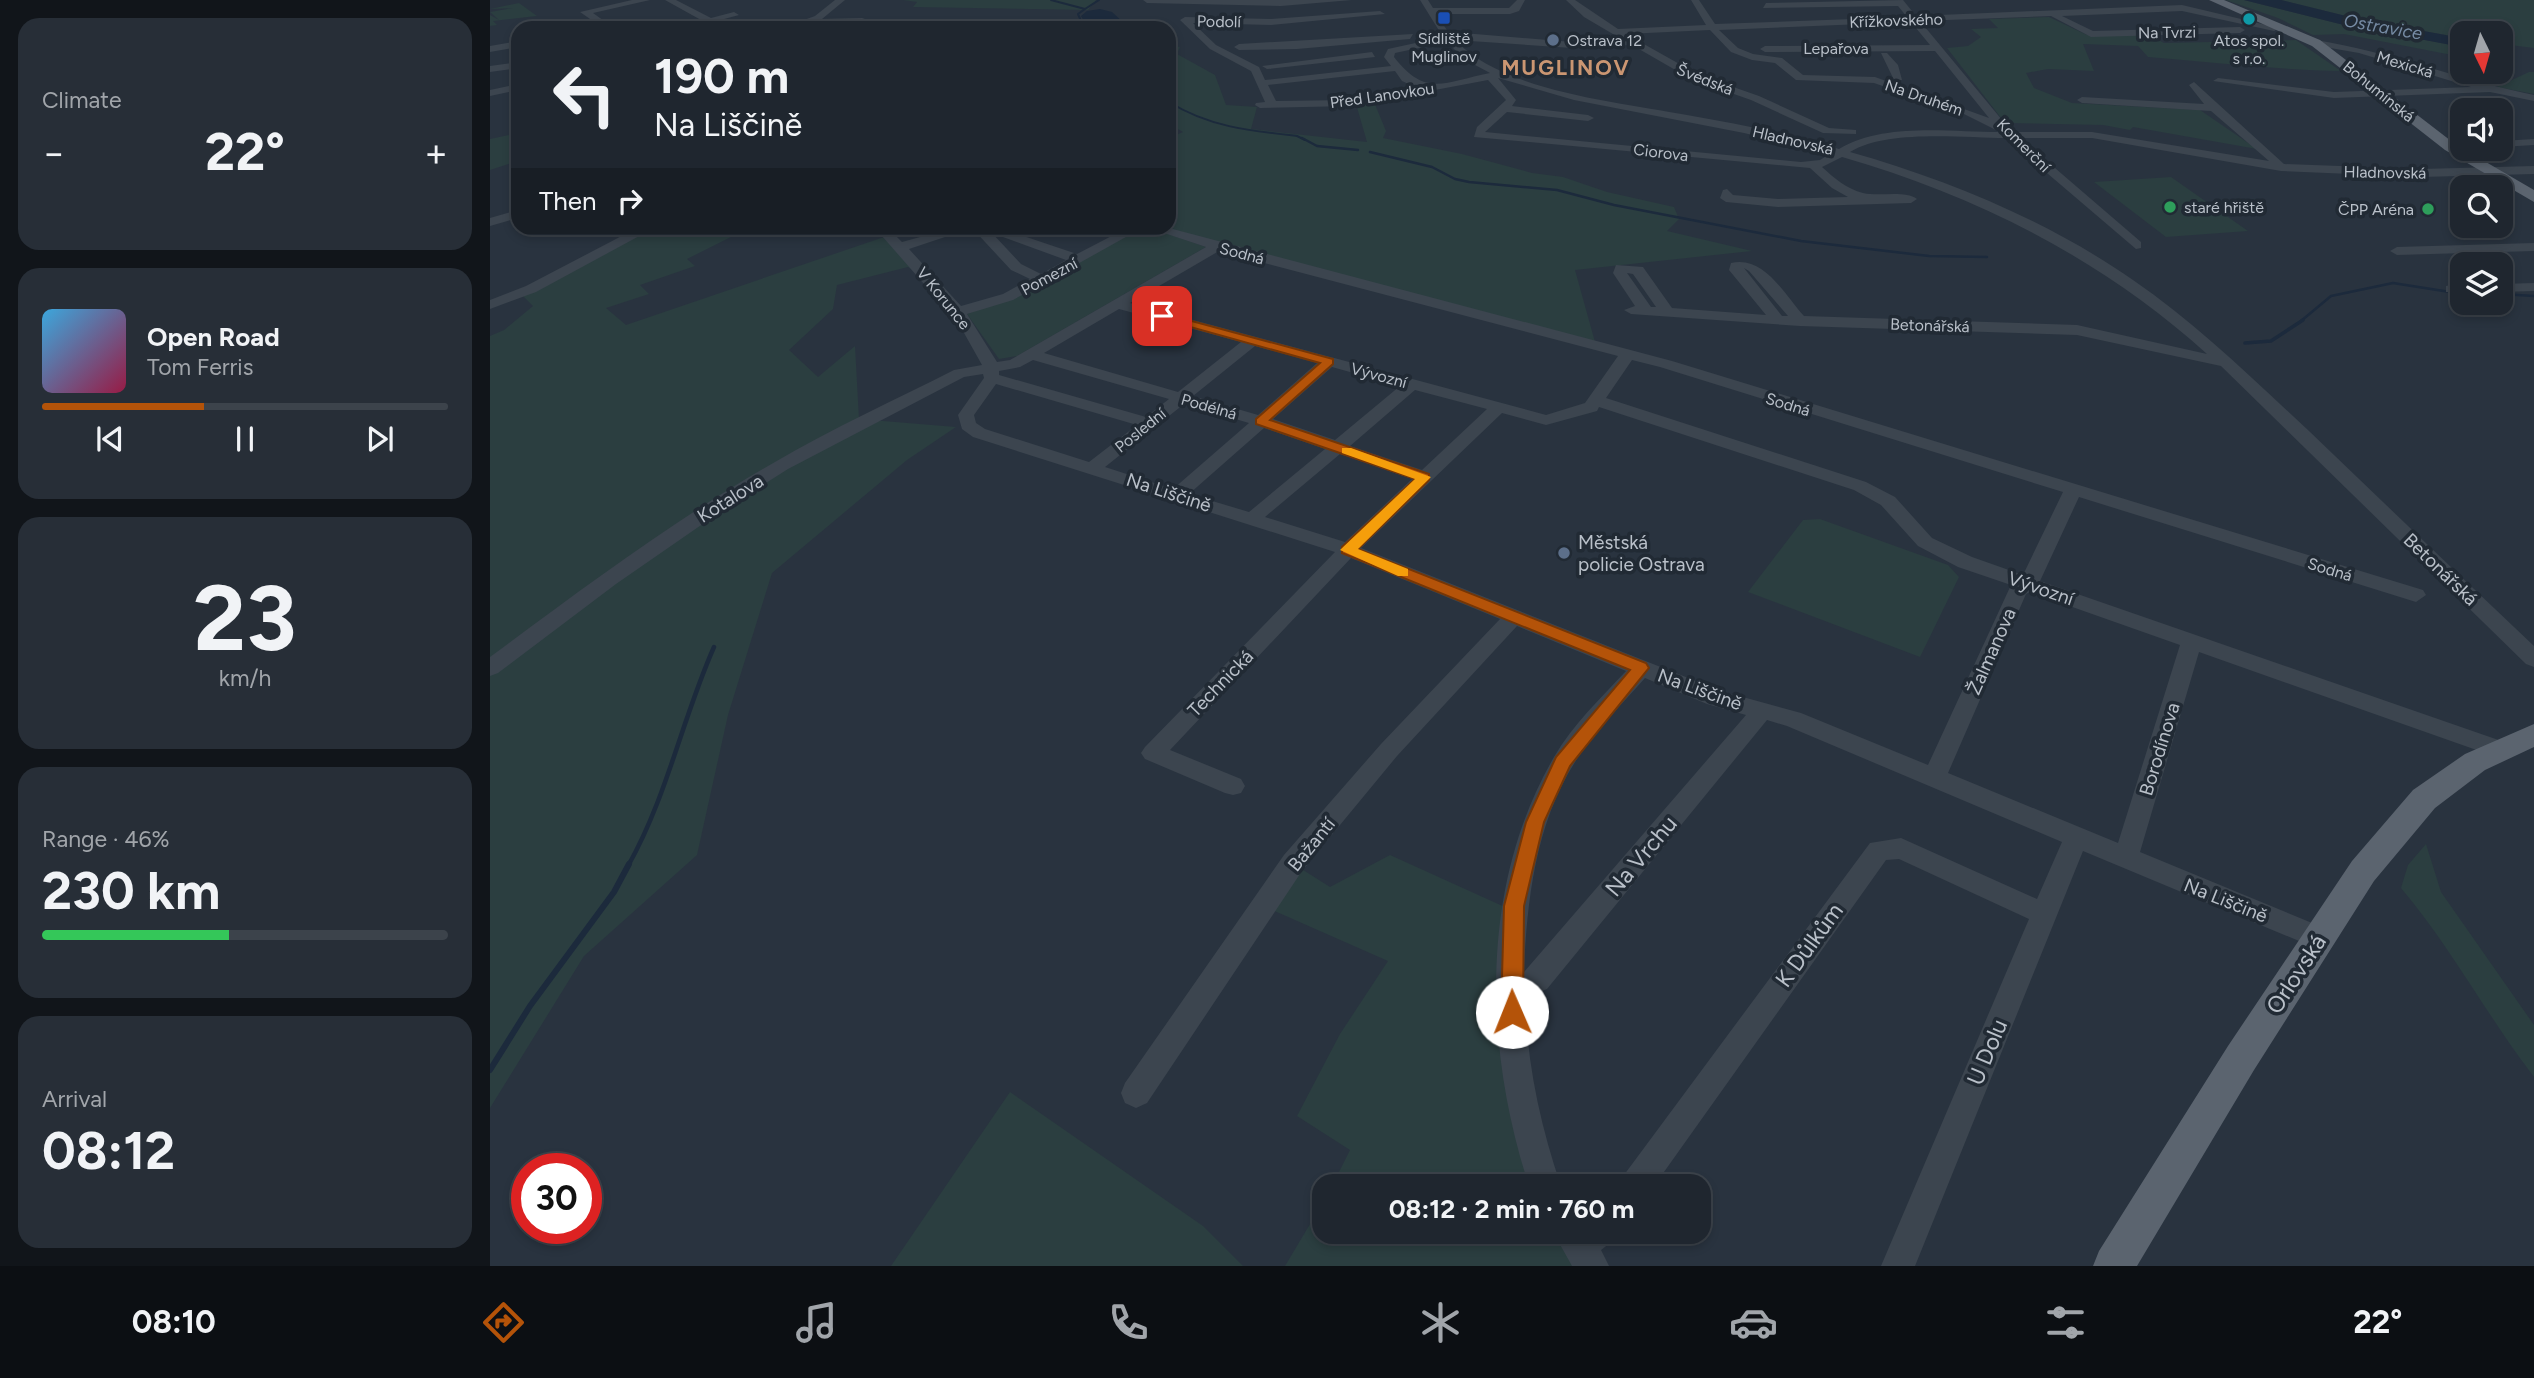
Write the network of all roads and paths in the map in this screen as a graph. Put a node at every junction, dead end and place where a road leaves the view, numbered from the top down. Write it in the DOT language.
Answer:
graph roads {
  1 [pos="646,0"];
  2 [pos="669,0"];
  3 [pos="841,0"];
  4 [pos="1147,0"];
  5 [pos="1181,0"];
  6 [pos="1348,0"];
  7 [pos="1423,0"];
  8 [pos="1570,0"];
  9 [pos="1696,0"];
  10 [pos="2061,0"];
  11 [pos="2156,0"];
  12 [pos="2215,0"];
  13 [pos="1899,1"];
  14 [pos="1281,2"];
  15 [pos="1520,2"];
  16 [pos="1794,5"];
  17 [pos="1766,6"];
  18 [pos="2171,9"];
  19 [pos="1430,11"];
  20 [pos="1380,14"];
  21 [pos="734,15"];
  22 [pos="2057,15"];
  23 [pos="708,20"];
  24 [pos="1913,20"];
  25 [pos="597,21"];
  26 [pos="704,21"];
  27 [pos="817,21"];
  28 [pos="1808,23"];
  29 [pos="1712,26"];
  30 [pos="2279,27"];
  31 [pos="1620,31"];
  32 [pos="1422,35"];
  33 [pos="1447,37"];
  34 [pos="1411,40"];
  35 [pos="1632,42"];
  36 [pos="2316,43"];
  37 [pos="511,45"];
  38 [pos="1239,47"];
  39 [pos="1938,48"];
  40 [pos="490,49"];
  41 [pos="1735,50"];
  42 [pos="1372,55"];
  43 [pos="1884,55"];
  44 [pos="1300,63"];
  45 [pos="511,66"];
  46 [pos="1267,66"];
  47 [pos="1397,68"];
  48 [pos="490,70"];
  49 [pos="1866,72"];
  50 [pos="1496,76"];
  51 [pos="1308,78"];
  52 [pos="2218,81"];
  53 [pos="1262,83"];
  54 [pos="2194,85"];
  55 [pos="511,88"];
  56 [pos="1427,89"];
  57 [pos="2490,89"];
  58 [pos="490,93"];
  59 [pos="2383,95"];
  60 [pos="2534,98"];
  61 [pos="2082,100"];
  62 [pos="1266,105"];
  63 [pos="2210,108"];
  64 [pos="1506,109"];
  65 [pos="1588,118"];
  66 [pos="2005,131"];
  67 [pos="1852,132"];
  68 [pos="2450,142"];
  69 [pos="2534,142"];
  70 [pos="2513,143"];
  71 [pos="1840,152"];
  72 [pos="2475,161"];
  73 [pos="1813,165"];
  74 [pos="2281,167"];
  75 [pos="2534,170"];
  76 [pos="2489,172"];
  77 [pos="1727,193"];
  78 [pos="2534,197"];
  79 [pos="1862,200"];
  80 [pos="1911,200"];
  81 [pos="511,216"];
  82 [pos="490,222"];
  83 [pos="1176,234"];
  84 [pos="632,235"];
  85 [pos="888,235"];
  86 [pos="941,235"];
  87 [pos="986,235"];
  88 [pos="1009,235"];
  89 [pos="1124,235"];
  90 [pos="2136,245"];
  91 [pos="1217,246"];
  92 [pos="899,247"];
  93 [pos="2516,247"];
  94 [pos="2534,247"];
  95 [pos="2397,251"];
  96 [pos="2534,259"];
  97 [pos="1079,260"];
  98 [pos="1042,280"];
  99 [pos="2534,287"];
  100 [pos="2513,288"];
  101 [pos="1117,304"];
  102 [pos="490,305"];
  103 [pos="957,312"];
  104 [pos="1667,312"];
  105 [pos="1761,319"];
  106 [pos="1779,320"];
  107 [pos="1800,321"];
  108 [pos="1761,335"];
  109 [pos="1252,341"];
  110 [pos="1031,354"];
  111 [pos="1628,354"];
  112 [pos="1329,362"];
  113 [pos="2226,362"];
  114 [pos="992,372"];
  115 [pos="1412,384"];
  116 [pos="1181,398"];
  117 [pos="1598,401"];
  118 [pos="1498,408"];
  119 [pos="1261,421"];
  120 [pos="1149,423"];
  121 [pos="1336,447"];
  122 [pos="1093,468"];
  123 [pos="1424,477"];
  124 [pos="2073,491"];
  125 [pos="1177,495"];
  126 [pos="1252,519"];
  127 [pos="1348,550"];
  128 [pos="2029,584"];
  129 [pos="2416,595"];
  130 [pos="1514,617"];
  131 [pos="2505,631"];
  132 [pos="2192,640"];
  133 [pos="2534,649"];
  134 [pos="2534,659"];
  135 [pos="490,668"];
  136 [pos="1641,668"];
  137 [pos="1763,710"];
  138 [pos="2534,735"];
  139 [pos="2502,750"];
  140 [pos="1934,778"];
  141 [pos="1233,786"];
  142 [pos="2076,837"];
  143 [pos="2126,858"];
  144 [pos="2044,914"];
  145 [pos="2320,938"];
  146 [pos="1511,991"];
  147 [pos="1136,1093"];
  148 [pos="1541,1174"];
  149 [pos="1644,1174"];
  150 [pos="1898,1266"];
  151 [pos="2114,1266"];
  1 -- 25 [label="street"];
  2 -- 23 [label="street"];
  3 -- 27 [label="street"];
  4 -- 5 [label="street"];
  5 -- 14 [label="street"];
  6 -- 14 [label="street"];
  7 -- 19 [label="street, Hladnovská"];
  8 -- 31 [label="street, Švédská"];
  9 -- 29 [label="street"];
  10 -- 22 [label="street"];
  11 -- 18 [label="street"];
  12 -- 30 [label="main road, Bohumínská"];
  13 -- 16 [label="street"];
  13 -- 24 [label="street, Komerční"];
  15 -- 19 [label="street"];
  16 -- 17 [label="street"];
  16 -- 28 [label="street"];
  18 -- 22 [label="street, Křížkovského"];
  18 -- 30 [label="street"];
  19 -- 33 [label="street, Hladnovská"];
  20 -- 53 [label="street, Podolí"];
  21 -- 23 [label="street"];
  22 -- 24 [label="street, Křížkovského"];
  22 -- 30 [label="street, Na Tvrzi"];
  23 -- 26 [label="street"];
  24 -- 28 [label="street, Křížkovského"];
  24 -- 39 [label="street, Komerční"];
  28 -- 29 [label="street, Křížkovského"];
  29 -- 31 [label="street, Křížkovského"];
  29 -- 41 [label="street"];
  30 -- 36 [label="main road, Bohumínská"];
  31 -- 35 [label="street, Švédská"];
  32 -- 34 [label="street"];
  33 -- 34 [label="street"];
  33 -- 35 [label="street"];
  33 -- 50 [label="street, Hladnovská"];
  34 -- 38 [label="street"];
  34 -- 47 [label="street"];
  35 -- 67 [label="street, Švédská"];
  36 -- 57 [label="street, Mexická"];
  36 -- 59 [label="main road, Bohumínská"];
  37 -- 40 [label="street"];
  39 -- 41 [label="street, Lepařova"];
  39 -- 66 [label="street, Komerční"];
  41 -- 49 [label="street, Na Druhém"];
  42 -- 44 [label="street"];
  43 -- 49 [label="street"];
  44 -- 46 [label="street"];
  44 -- 51 [label="street"];
  45 -- 48 [label="street"];
  47 -- 51 [label="street"];
  47 -- 56 [label="street"];
  49 -- 66 [label="street, Na Druhém"];
  50 -- 56 [label="street, Před Lanovkou"];
  50 -- 64 [label="street"];
  50 -- 71 [label="street, Hladnovská"];
  51 -- 53 [label="street"];
  52 -- 59 [label="street"];
  53 -- 62 [label="street, Podolí"];
  54 -- 63 [label="street"];
  55 -- 58 [label="street"];
  56 -- 62 [label="street, Před Lanovkou"];
  57 -- 59 [label="street"];
  57 -- 60 [label="street, Mexická"];
  59 -- 68 [label="main road, Bohumínská"];
  61 -- 63 [label="street"];
  63 -- 74 [label="street"];
  64 -- 65 [label="street"];
  64 -- 73 [label="street, Ciorova"];
  66 -- 71 [label="street, Hladnovská"];
  66 -- 74 [label="street, Hladnovská"];
  66 -- 90 [label="street, Komerční"];
  69 -- 70 [label="street"];
  71 -- 73 [label="street, Ciorova"];
  71 -- 113 [label="street, Betonářská"];
  72 -- 76 [label="main road, Bohumínská"];
  73 -- 79 [label="street"];
  74 -- 76 [label="street, Hladnovská"];
  75 -- 76 [label="street, Hladnovská"];
  76 -- 78 [label="main road, Bohumínská"];
  77 -- 79 [label="street"];
  79 -- 80 [label="street"];
  81 -- 82 [label="street"];
  83 -- 91 [label="street, Sodná"];
  84 -- 102 [label="street"];
  85 -- 92 [label="street, V Korunce"];
  86 -- 92 [label="street"];
  87 -- 98 [label="street"];
  88 -- 97 [label="street"];
  89 -- 97 [label="street, Pomezní"];
  91 -- 101 [label="street"];
  91 -- 111 [label="street, Sodná"];
  92 -- 103 [label="street, V Korunce"];
  93 -- 94 [label="street"];
  93 -- 95 [label="street"];
  93 -- 96 [label="street"];
  97 -- 98 [label="street, Pomezní"];
  98 -- 103 [label="street, Pomezní"];
  99 -- 100 [label="street"];
  101 -- 109 [label="street, Vývozní"];
  101 -- 110 [label="street"];
  103 -- 114 [label="street, V Korunce"];
  104 -- 104 [label="street, Betonářská"];
  104 -- 105 [label="street, Betonářská"];
  105 -- 106 [label="street, Betonářská"];
  105 -- 108 [label="street"];
  106 -- 107 [label="street, Betonářská"];
  106 -- 107 [label="street"];
  107 -- 113 [label="street, Betonářská"];
  109 -- 112 [label="street, Vývozní"];
  109 -- 116 [label="street, Poslední"];
  110 -- 114 [label="street"];
  110 -- 116 [label="street, Podélná"];
  111 -- 117 [label="street"];
  111 -- 124 [label="street, Sodná"];
  112 -- 115 [label="street, Vývozní"];
  112 -- 119 [label="street"];
  113 -- 131 [label="street, Betonářská"];
  114 -- 120 [label="street"];
  114 -- 122 [label="street, Na Liščině"];
  114 -- 135 [label="street, Kotalova"];
  115 -- 118 [label="street, Vývozní"];
  115 -- 121 [label="street"];
  116 -- 119 [label="street, Podélná"];
  116 -- 120 [label="street, Poslední"];
  117 -- 118 [label="street, Vývozní"];
  117 -- 128 [label="street, Vývozní"];
  118 -- 123 [label="street"];
  119 -- 121 [label="street, Podélná"];
  119 -- 125 [label="street"];
  120 -- 122 [label="street, Poslední"];
  121 -- 123 [label="street, Podélná"];
  121 -- 126 [label="street"];
  122 -- 125 [label="street, Na Liščině"];
  123 -- 127 [label="street"];
  124 -- 128 [label="street, Žalmanova"];
  124 -- 129 [label="street, Sodná"];
  125 -- 126 [label="street, Na Liščině"];
  126 -- 127 [label="street, Na Liščině"];
  127 -- 130 [label="street, Na Liščině"];
  127 -- 141 [label="street, Technická"];
  128 -- 132 [label="street, Vývozní"];
  128 -- 140 [label="street, Žalmanova"];
  130 -- 136 [label="street, Na Liščině"];
  130 -- 147 [label="street, Bažantí"];
  131 -- 133 [label="street"];
  131 -- 134 [label="street, Betonářská"];
  132 -- 139 [label="street, Vývozní"];
  132 -- 143 [label="street, Borodínova"];
  136 -- 137 [label="street, Na Liščině"];
  136 -- 146 [label="street"];
  137 -- 140 [label="street, Na Liščině"];
  137 -- 146 [label="street, Na Vrchu"];
  138 -- 139 [label="main road, Orlovská"];
  139 -- 145 [label="main road, Orlovská"];
  140 -- 142 [label="street, Na Liščině"];
  142 -- 143 [label="street, Na Liščině"];
  142 -- 144 [label="street, U Dolu"];
  143 -- 145 [label="street, Na Liščině"];
  144 -- 149 [label="street, K Důlkům"];
  144 -- 150 [label="street, U Dolu"];
  145 -- 151 [label="main road, Orlovská"];
  146 -- 148 [label="street"];
}
